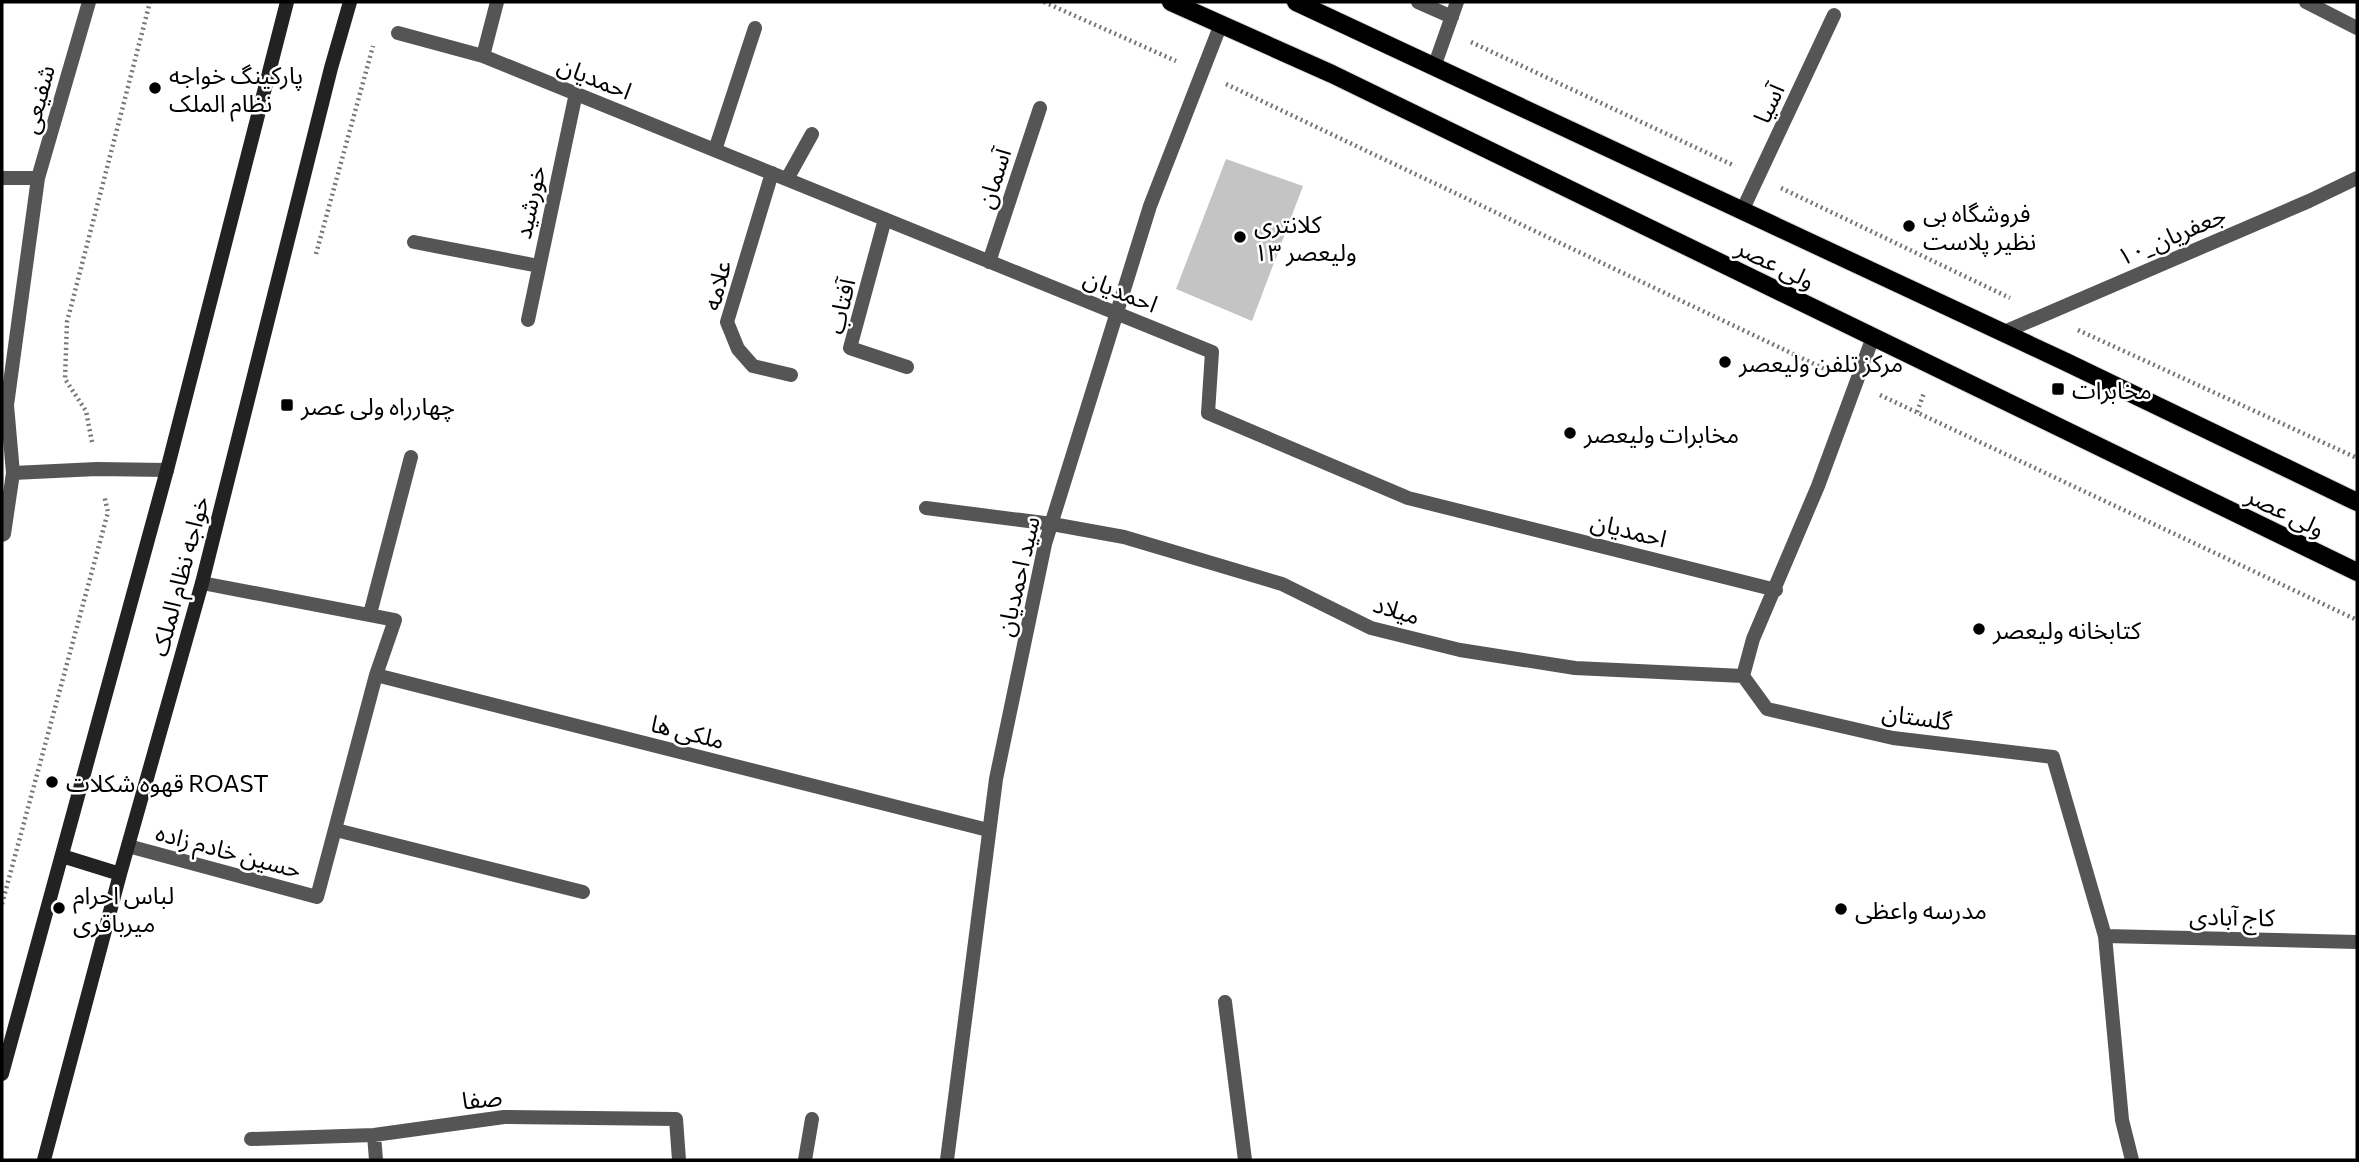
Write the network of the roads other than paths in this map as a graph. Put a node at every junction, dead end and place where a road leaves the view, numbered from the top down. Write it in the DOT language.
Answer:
graph roads {
  1 [pos="89,2"];
  2 [pos="287,2"];
  3 [pos="350,2"];
  4 [pos="497,2"];
  5 [pos="1171,2"];
  6 [pos="1296,2"];
  7 [pos="1418,2"];
  8 [pos="1457,2"];
  9 [pos="2306,2"];
  10 [pos="1834,15"];
  11 [pos="1221,24"];
  12 [pos="1449,24"];
  13 [pos="755,28"];
  14 [pos="2357,28"];
  15 [pos="398,33"];
  16 [pos="483,56"];
  17 [pos="1434,67"];
  18 [pos="576,93"];
  19 [pos="1040,108"];
  20 [pos="812,134"];
  21 [pos="715,150"];
  22 [pos="772,173"];
  23 [pos="2,178"];
  24 [pos="38,178"];
  25 [pos="2357,178"];
  26 [pos="787,179"];
  27 [pos="1742,211"];
  28 [pos="885,219"];
  29 [pos="414,242"];
  30 [pos="989,262"];
  31 [pos="539,266"];
  32 [pos="1117,313"];
  33 [pos="528,320"];
  34 [pos="2002,333"];
  35 [pos="1872,337"];
  36 [pos="907,367"];
  37 [pos="791,375"];
  38 [pos="411,457"];
  39 [pos="167,470"];
  40 [pos="13,473"];
  41 [pos="2357,502"];
  42 [pos="926,508"];
  43 [pos="1052,524"];
  44 [pos="2,536"];
  45 [pos="2357,572"];
  46 [pos="202,583"];
  47 [pos="1776,590"];
  48 [pos="370,614"];
  49 [pos="376,676"];
  50 [pos="1743,676"];
  51 [pos="336,830"];
  52 [pos="988,830"];
  53 [pos="128,846"];
  54 [pos="62,856"];
  55 [pos="120,874"];
  56 [pos="583,892"];
  57 [pos="2105,936"];
  58 [pos="2357,942"];
  59 [pos="1225,1002"];
  60 [pos="2,1074"];
  61 [pos="812,1119"];
  62 [pos="374,1135"];
  63 [pos="251,1139"];
  64 [pos="44,1160"];
  65 [pos="376,1160"];
  66 [pos="679,1160"];
  67 [pos="805,1160"];
  68 [pos="947,1160"];
  69 [pos="1245,1160"];
  70 [pos="2132,1160"];
  1 -- 24 [label="street, شفیعی"];
  2 -- 39 [label="main road, خواجه نظام الملک"];
  3 -- 46 [label="main road, خواجه نظام الملک"];
  4 -- 16 [label="street"];
  5 -- 11 [label="main road, ولی عصر"];
  6 -- 17 [label="main road, ولی عصر"];
  7 -- 12 [label="street"];
  8 -- 12 [label="street"];
  9 -- 14 [label="street"];
  10 -- 27 [label="street, آسیا"];
  11 -- 32 [label="street, سید احمدیان"];
  11 -- 35 [label="main road, ولی عصر"];
  12 -- 17 [label="street"];
  13 -- 21 [label="street"];
  15 -- 16 [label="street, احمدیان"];
  16 -- 18 [label="street, احمدیان"];
  17 -- 27 [label="main road, ولی عصر"];
  18 -- 21 [label="street, احمدیان"];
  18 -- 31 [label="street, خورشید"];
  19 -- 30 [label="street, آسمان"];
  20 -- 26 [label="street"];
  21 -- 22 [label="street, احمدیان"];
  22 -- 26 [label="street, احمدیان"];
  22 -- 37 [label="street, علامه"];
  23 -- 24 [label="street"];
  24 -- 40 [label="street, شفیعی"];
  25 -- 34 [label="street, ۱۰_جعفریان"];
  26 -- 28 [label="street, احمدیان"];
  27 -- 34 [label="main road, ولی عصر"];
  28 -- 30 [label="street, احمدیان"];
  28 -- 36 [label="street, آفتاب"];
  29 -- 31 [label="street"];
  30 -- 32 [label="street, احمدیان"];
  31 -- 33 [label="street, خورشید"];
  32 -- 43 [label="street, سید احمدیان"];
  32 -- 47 [label="street, احمدیان"];
  34 -- 41 [label="main road, ولی عصر"];
  35 -- 45 [label="main road, ولی عصر"];
  35 -- 47 [label="street"];
  38 -- 48 [label="street"];
  39 -- 40 [label="street"];
  39 -- 54 [label="main road, خواجه نظام الملک"];
  40 -- 44 [label="street, شفیعی"];
  42 -- 43 [label="street, میلاد"];
  43 -- 50 [label="street, میلاد"];
  43 -- 52 [label="street, سید احمدیان"];
  46 -- 48 [label="street"];
  46 -- 53 [label="main road, خواجه نظام الملک"];
  47 -- 50 [label="street"];
  48 -- 49 [label="street"];
  49 -- 51 [label="street"];
  49 -- 52 [label="street, ملکی ها"];
  50 -- 57 [label="street, گلستان"];
  51 -- 53 [label="street, حسین خادم زاده"];
  51 -- 56 [label="street"];
  52 -- 68 [label="street, سید احمدیان"];
  53 -- 55 [label="main road, خواجه نظام الملک"];
  54 -- 55 [label="main road"];
  54 -- 60 [label="main road, خواجه نظام الملک"];
  55 -- 64 [label="main road, خواجه نظام الملک"];
  57 -- 58 [label="street, کاج آبادی"];
  57 -- 70 [label="street, گلستان"];
  59 -- 69 [label="street"];
  61 -- 67 [label="street"];
  62 -- 63 [label="street, صفا"];
  62 -- 65 [label="street"];
  62 -- 66 [label="street, صفا"];
}
